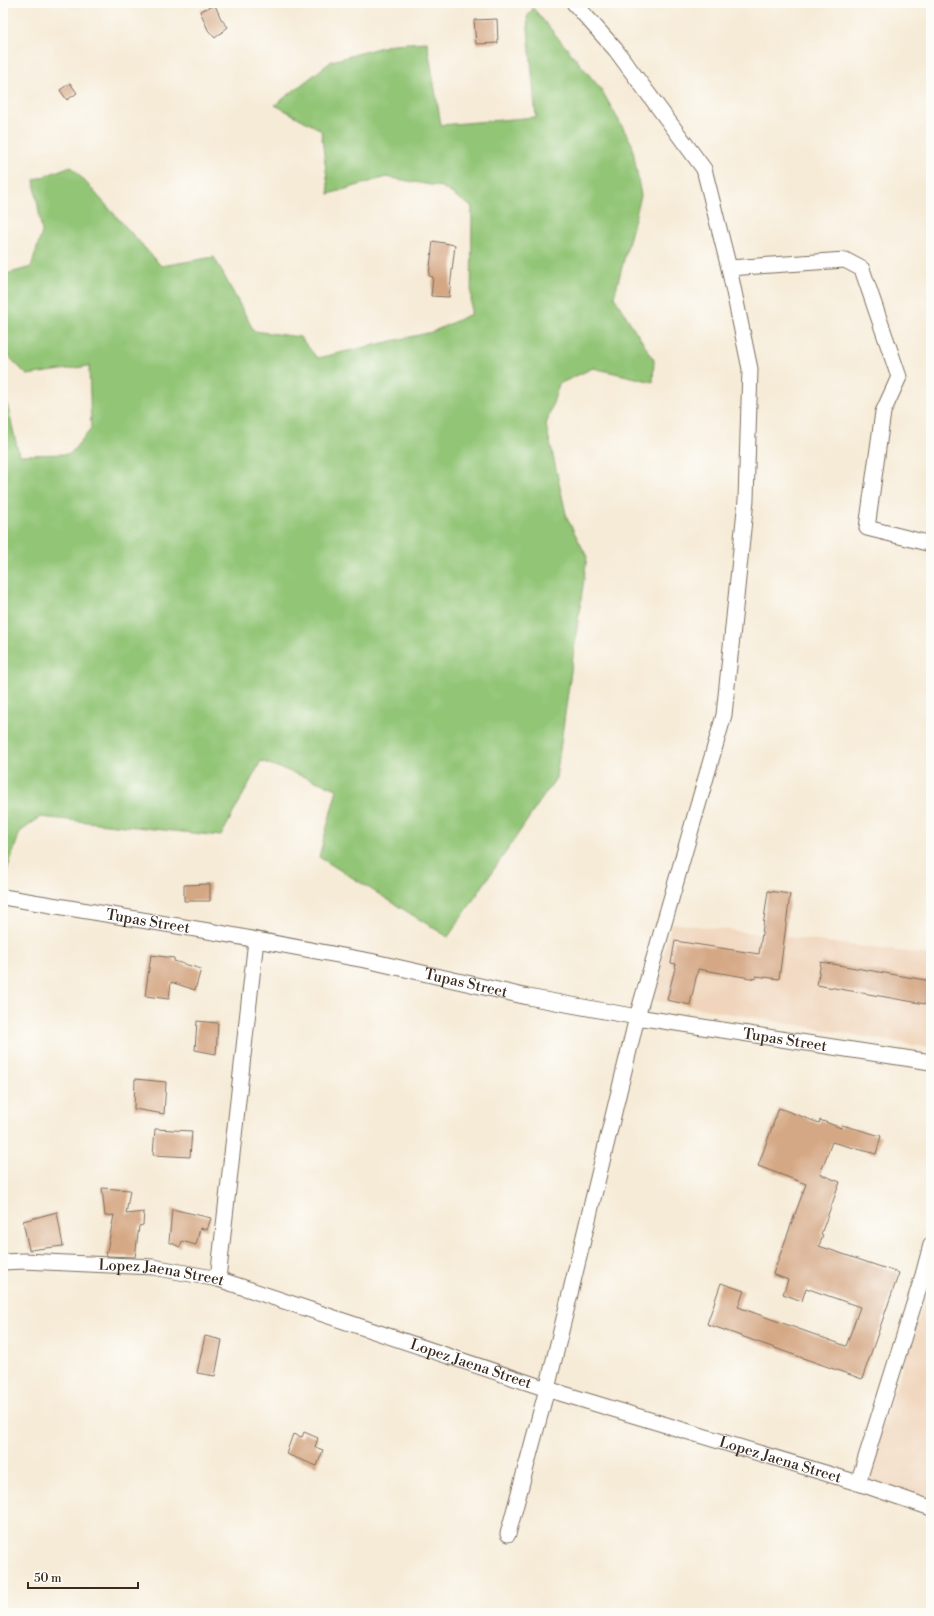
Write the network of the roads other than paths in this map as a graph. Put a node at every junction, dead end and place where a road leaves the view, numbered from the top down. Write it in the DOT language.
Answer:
graph roads {
  1 [pos="574,3"];
  2 [pos="729,268"];
  3 [pos="931,544"];
  4 [pos="3,897"];
  5 [pos="256,940"];
  6 [pos="637,1017"];
  7 [pos="931,1062"];
  8 [pos="931,1245"];
  9 [pos="3,1262"];
  10 [pos="927,1276"];
  11 [pos="218,1279"];
  12 [pos="547,1389"];
  13 [pos="858,1483"];
  14 [pos="931,1508"];
  15 [pos="508,1534"];
  1 -- 2 [label="street"];
  2 -- 3 [label="street"];
  2 -- 6 [label="street"];
  4 -- 5 [label="street, Tupas Street"];
  5 -- 6 [label="street, Tupas Street"];
  5 -- 11 [label="street"];
  6 -- 7 [label="street, Tupas Street"];
  6 -- 12 [label="street"];
  8 -- 10 [label="street"];
  9 -- 11 [label="street, Lopez Jaena Street"];
  10 -- 13 [label="street"];
  11 -- 12 [label="street, Lopez Jaena Street"];
  12 -- 13 [label="street, Lopez Jaena Street"];
  12 -- 15 [label="street"];
  13 -- 14 [label="street, Lopez Jaena Street"];
}
